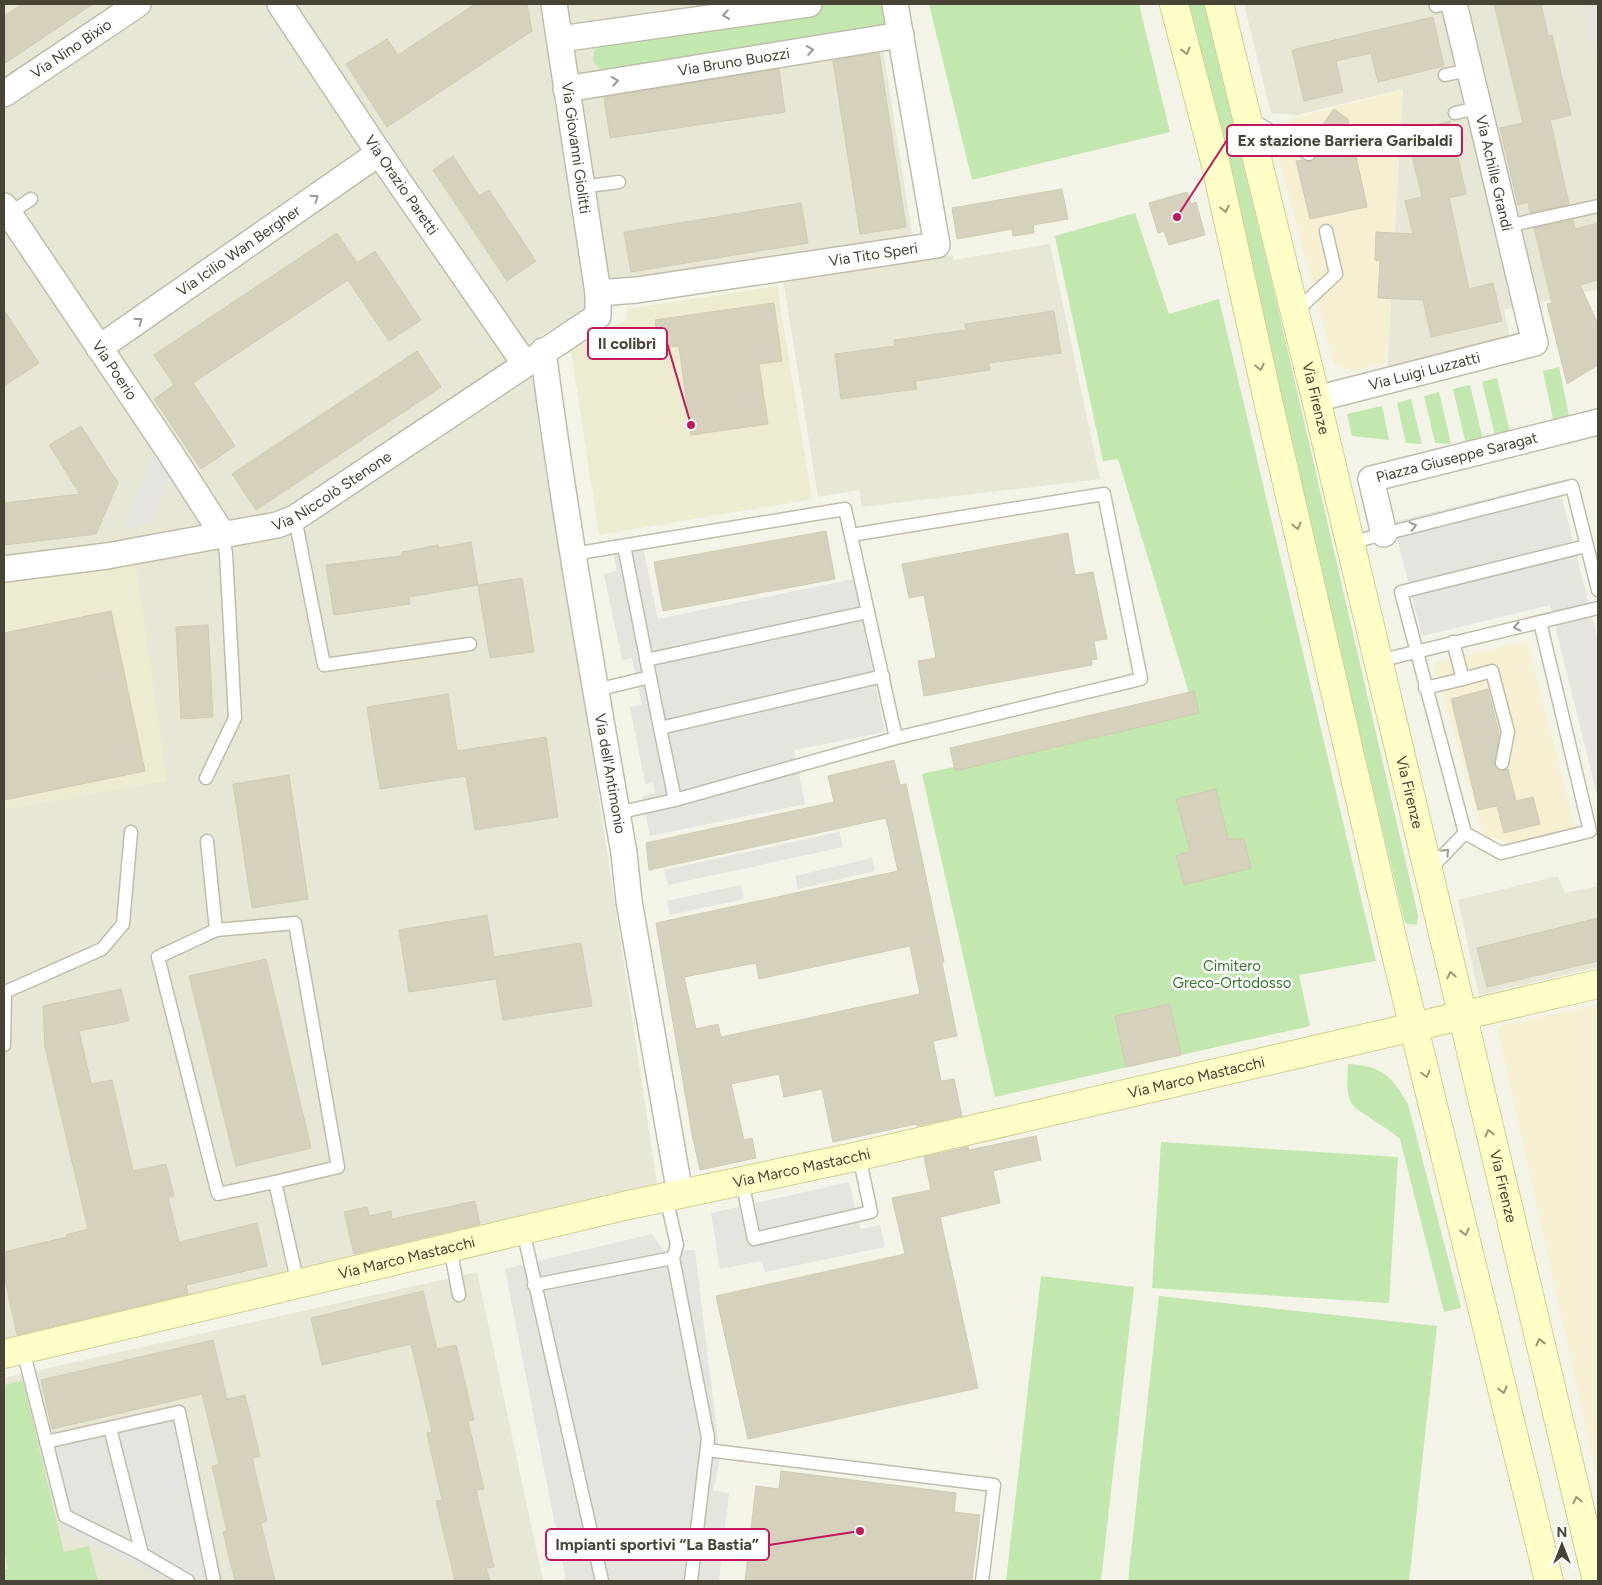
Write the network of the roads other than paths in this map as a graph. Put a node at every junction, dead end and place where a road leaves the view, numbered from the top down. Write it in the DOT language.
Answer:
graph roads {
  1 [pos="138,4"];
  2 [pos="554,4"];
  3 [pos="809,4"];
  4 [pos="895,4"];
  5 [pos="1174,4"];
  6 [pos="1219,4"];
  7 [pos="1445,4"];
  8 [pos="765,7"];
  9 [pos="283,18"];
  10 [pos="901,35"];
  11 [pos="560,39"];
  12 [pos="1470,70"];
  13 [pos="1446,75"];
  14 [pos="566,89"];
  15 [pos="4,94"];
  16 [pos="1247,116"];
  17 [pos="379,153"];
  18 [pos="1309,154"];
  19 [pos="619,182"];
  20 [pos="581,187"];
  21 [pos="32,199"];
  22 [pos="1598,206"];
  23 [pos="6,210"];
  24 [pos="1507,226"];
  25 [pos="1326,231"];
  26 [pos="598,293"];
  27 [pos="1294,313"];
  28 [pos="1535,342"];
  29 [pos="99,348"];
  30 [pos="534,358"];
  31 [pos="1316,399"];
  32 [pos="1598,422"];
  33 [pos="295,518"];
  34 [pos="1384,534"];
  35 [pos="223,535"];
  36 [pos="851,535"];
  37 [pos="1349,542"];
  38 [pos="624,546"];
  39 [pos="1586,546"];
  40 [pos="573,554"];
  41 [pos="4,569"];
  42 [pos="1598,590"];
  43 [pos="1598,608"];
  44 [pos="868,612"];
  45 [pos="1540,622"];
  46 [pos="1454,642"];
  47 [pos="470,644"];
  48 [pos="1416,651"];
  49 [pos="646,660"];
  50 [pos="1378,661"];
  51 [pos="883,676"];
  52 [pos="650,677"];
  53 [pos="1463,679"];
  54 [pos="1426,688"];
  55 [pos="596,690"];
  56 [pos="660,728"];
  57 [pos="896,738"];
  58 [pos="1502,763"];
  59 [pos="206,778"];
  60 [pos="675,800"];
  61 [pos="617,813"];
  62 [pos="131,832"];
  63 [pos="1464,833"];
  64 [pos="207,842"];
  65 [pos="1428,871"];
  66 [pos="216,930"];
  67 [pos="1598,984"];
  68 [pos="1461,1016"];
  69 [pos="1414,1027"];
  70 [pos="4,1045"];
  71 [pos="859,1156"];
  72 [pos="742,1180"];
  73 [pos="275,1182"];
  74 [pos="673,1196"];
  75 [pos="523,1230"];
  76 [pos="450,1247"];
  77 [pos="673,1258"];
  78 [pos="298,1284"];
  79 [pos="534,1285"];
  80 [pos="459,1295"];
  81 [pos="13,1352"];
  82 [pos="110,1428"];
  83 [pos="46,1442"];
  84 [pos="707,1450"];
  85 [pos="142,1554"];
  86 [pos="188,1581"];
  87 [pos="215,1581"];
  88 [pos="602,1581"];
  89 [pos="691,1581"];
  90 [pos="982,1581"];
  91 [pos="1549,1581"];
  92 [pos="1597,1581"];
  1 -- 15 [label="street, Via Nino Bixio"];
  2 -- 11 [label="street, Via Giovanni Giolitti"];
  3 -- 8 [label="street"];
  4 -- 10 [label="street"];
  5 -- 69 [label="main road, one-way"];
  6 -- 16 [label="main road, Via Firenze"];
  7 -- 12 [label="street, Via Achille Grandi"];
  8 -- 11 [label="street, one-way"];
  9 -- 17 [label="street, Via Orazio Paretti"];
  14 -- 10 [label="street, Via Bruno Buozzi, one-way"];
  10 -- 26 [label="street, Via Tito Speri"];
  11 -- 14 [label="street, Via Giovanni Giolitti"];
  12 -- 13 [label="lane"];
  12 -- 24 [label="street, Via Achille Grandi"];
  14 -- 20 [label="street, Via Giovanni Giolitti"];
  16 -- 18 [label="lane"];
  16 -- 27 [label="main road, Via Firenze"];
  29 -- 17 [label="street, Via Icilio Wan Bergher, one-way"];
  17 -- 30 [label="street, Via Orazio Paretti"];
  19 -- 20 [label="lane"];
  20 -- 26 [label="street, Via Giovanni Giolitti"];
  21 -- 23 [label="lane"];
  22 -- 24 [label="lane"];
  23 -- 29 [label="street, Via Poerio"];
  24 -- 28 [label="street, Via Achille Grandi"];
  25 -- 27 [label="lane"];
  26 -- 30 [label="street, Via Niccolò Stenone"];
  27 -- 31 [label="main road, Via Firenze"];
  28 -- 31 [label="street, Via Luigi Luzzatti"];
  29 -- 35 [label="street, Via Poerio"];
  30 -- 33 [label="street, Via Niccolò Stenone"];
  30 -- 40 [label="street, Via dell'Antimonio"];
  31 -- 37 [label="main road, Via Firenze"];
  32 -- 34 [label="street, Piazza Giuseppe Saragat"];
  33 -- 35 [label="street, Via Niccolò Stenone"];
  33 -- 47 [label="lane"];
  34 -- 37 [label="lane"];
  34 -- 39 [label="lane, one-way"];
  35 -- 41 [label="street, Via Niccolò Stenone"];
  35 -- 59 [label="lane"];
  36 -- 38 [label="lane"];
  36 -- 44 [label="lane"];
  36 -- 57 [label="lane"];
  37 -- 50 [label="main road, Via Firenze"];
  38 -- 40 [label="lane"];
  38 -- 49 [label="lane"];
  39 -- 42 [label="lane"];
  39 -- 48 [label="lane"];
  40 -- 55 [label="street, Via dell'Antimonio"];
  43 -- 45 [label="lane"];
  44 -- 49 [label="lane"];
  44 -- 51 [label="lane"];
  45 -- 46 [label="lane, one-way"];
  45 -- 63 [label="lane"];
  46 -- 48 [label="lane"];
  46 -- 53 [label="lane"];
  48 -- 50 [label="lane"];
  48 -- 54 [label="lane"];
  49 -- 52 [label="lane"];
  50 -- 65 [label="main road, Via Firenze"];
  51 -- 56 [label="lane"];
  51 -- 57 [label="lane"];
  52 -- 55 [label="lane"];
  52 -- 56 [label="lane"];
  53 -- 54 [label="lane"];
  53 -- 58 [label="lane"];
  54 -- 63 [label="lane"];
  55 -- 61 [label="street, Via dell'Antimonio"];
  56 -- 60 [label="lane"];
  57 -- 60 [label="lane"];
  60 -- 61 [label="lane"];
  61 -- 74 [label="street, Via dell'Antimonio"];
  62 -- 70 [label="lane"];
  65 -- 63 [label="lane, one-way"];
  64 -- 66 [label="lane"];
  68 -- 65 [label="main road, Via Firenze, one-way"];
  66 -- 73 [label="lane"];
  66 -- 73 [label="lane"];
  67 -- 68 [label="main road, Via Marco Mastacchi"];
  68 -- 69 [label="main road, Via Marco Mastacchi"];
  92 -- 68 [label="main road, Via Firenze, one-way"];
  69 -- 71 [label="main road, Via Marco Mastacchi"];
  69 -- 91 [label="main road, one-way"];
  71 -- 72 [label="main road, Via Marco Mastacchi"];
  71 -- 72 [label="lane"];
  72 -- 74 [label="main road, Via Marco Mastacchi"];
  73 -- 78 [label="lane"];
  74 -- 75 [label="main road, Via Marco Mastacchi"];
  74 -- 77 [label="lane"];
  75 -- 76 [label="main road, Via Marco Mastacchi"];
  75 -- 79 [label="lane"];
  76 -- 78 [label="main road, Via Marco Mastacchi"];
  76 -- 80 [label="lane"];
  77 -- 79 [label="lane"];
  77 -- 84 [label="lane"];
  78 -- 81 [label="main road, Via Marco Mastacchi"];
  79 -- 88 [label="lane"];
  81 -- 83 [label="lane"];
  82 -- 83 [label="lane"];
  82 -- 85 [label="lane"];
  82 -- 87 [label="lane"];
  83 -- 85 [label="lane"];
  84 -- 89 [label="lane"];
  84 -- 90 [label="lane"];
  85 -- 86 [label="lane"];
}
